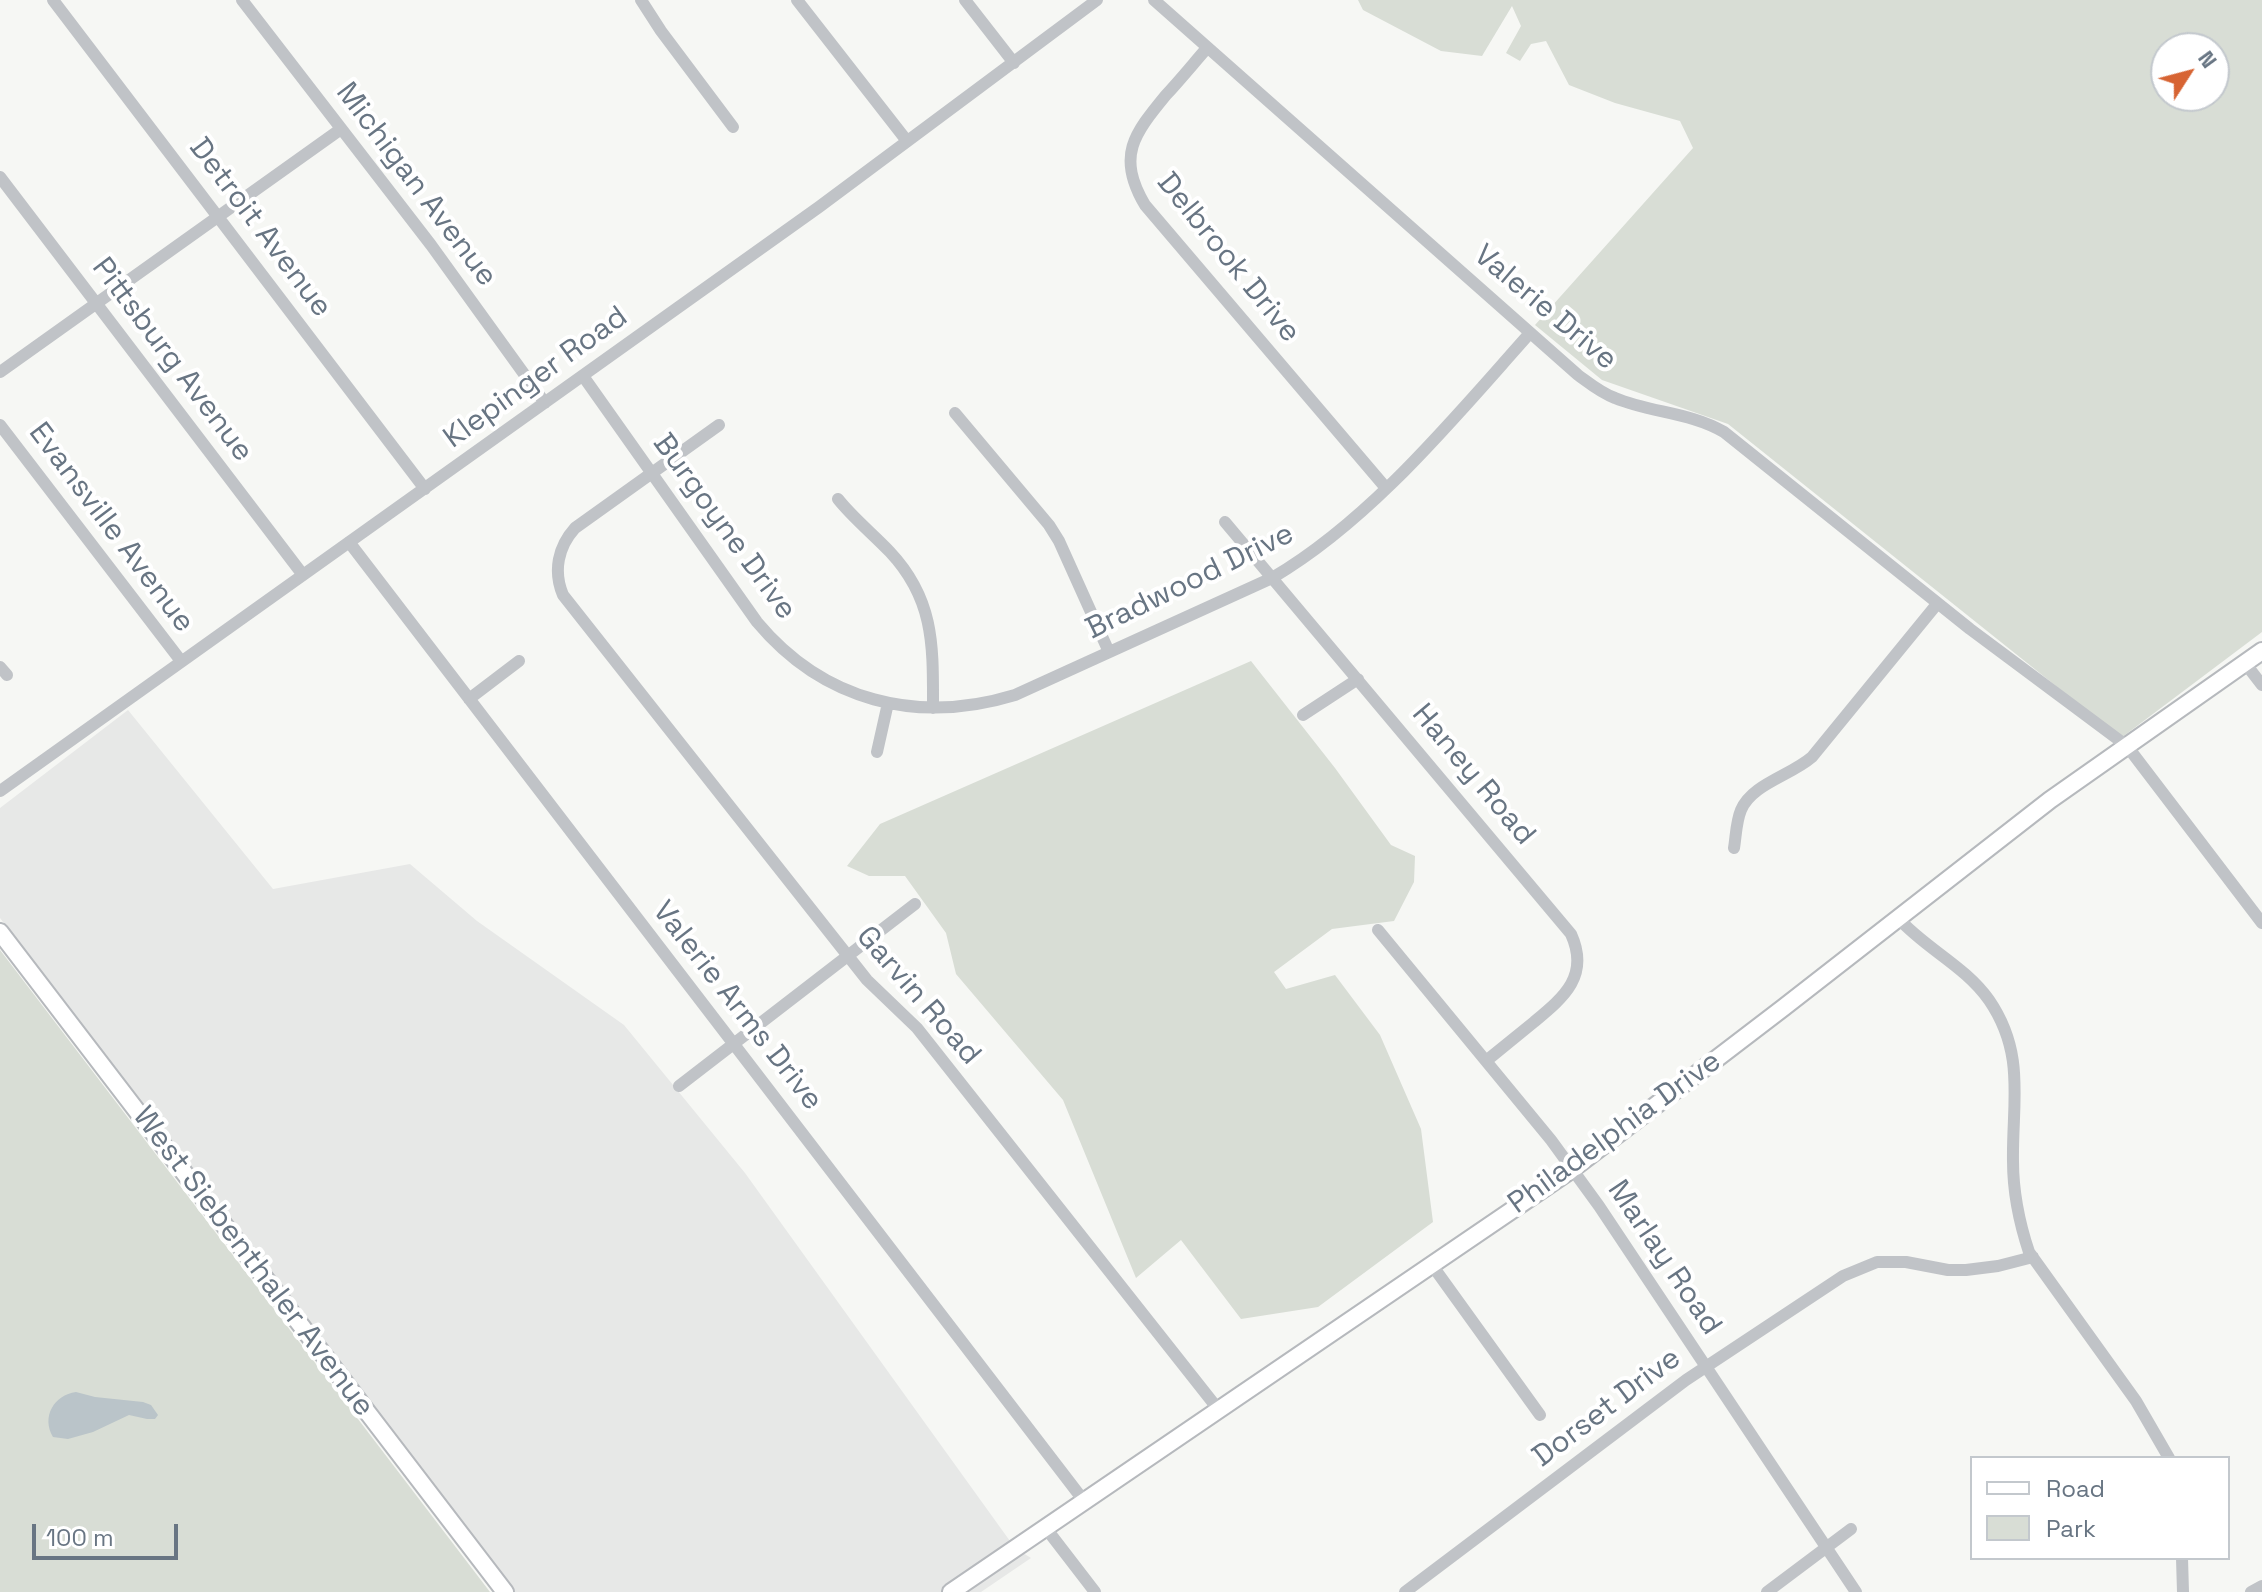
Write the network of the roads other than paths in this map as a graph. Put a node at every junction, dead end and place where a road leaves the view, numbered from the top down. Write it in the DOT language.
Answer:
graph roads {
  1 [pos="53,0"];
  2 [pos="242,0"];
  3 [pos="797,0"];
  4 [pos="965,0"];
  5 [pos="1097,0"];
  6 [pos="1154,0"];
  7 [pos="647,2"];
  8 [pos="1207,48"];
  9 [pos="1014,63"];
  10 [pos="733,127"];
  11 [pos="341,129"];
  12 [pos="907,141"];
  13 [pos="0,177"];
  14 [pos="219,216"];
  15 [pos="97,305"];
  16 [pos="1530,333"];
  17 [pos="0,372"];
  18 [pos="583,376"];
  19 [pos="545,403"];
  20 [pos="955,413"];
  21 [pos="0,425"];
  22 [pos="719,425"];
  23 [pos="652,472"];
  24 [pos="1386,488"];
  25 [pos="425,489"];
  26 [pos="838,499"];
  27 [pos="1225,522"];
  28 [pos="349,542"];
  29 [pos="303,575"];
  30 [pos="1272,578"];
  31 [pos="1937,604"];
  32 [pos="2262,651"];
  33 [pos="1109,652"];
  34 [pos="181,661"];
  35 [pos="519,661"];
  36 [pos="2245,663"];
  37 [pos="1358,679"];
  38 [pos="2262,685"];
  39 [pos="469,699"];
  40 [pos="888,703"];
  41 [pos="933,708"];
  42 [pos="1303,715"];
  43 [pos="2127,746"];
  44 [pos="877,752"];
  45 [pos="0,791"];
  46 [pos="1734,848"];
  47 [pos="915,904"];
  48 [pos="1898,918"];
  49 [pos="2262,923"];
  50 [pos="1378,930"];
  51 [pos="0,932"];
  52 [pos="847,956"];
  53 [pos="734,1044"];
  54 [pos="1486,1061"];
  55 [pos="679,1086"];
  56 [pos="1571,1170"];
  57 [pos="2033,1257"];
  58 [pos="1432,1265"];
  59 [pos="1706,1367"];
  60 [pos="1218,1409"];
  61 [pos="1540,1415"];
  62 [pos="2168,1456"];
  63 [pos="1084,1501"];
  64 [pos="1045,1527"];
  65 [pos="1851,1529"];
  66 [pos="1827,1548"];
  67 [pos="2182,1560"];
  68 [pos="2262,1586"];
  69 [pos="505,1592"];
  70 [pos="951,1592"];
  71 [pos="1095,1592"];
  72 [pos="1405,1592"];
  73 [pos="1767,1592"];
  74 [pos="1856,1592"];
  75 [pos="2183,1592"];
  76 [pos="2251,1592"];
  1 -- 14 [label="street, Detroit Avenue"];
  2 -- 11 [label="street, Michigan Avenue"];
  3 -- 12 [label="street"];
  4 -- 9 [label="street"];
  5 -- 9 [label="street, Klepinger Road"];
  6 -- 8 [label="street, Valerie Drive"];
  7 -- 10 [label="street"];
  8 -- 16 [label="street, Valerie Drive"];
  8 -- 24 [label="street, Delbrook Drive"];
  9 -- 12 [label="street, Klepinger Road"];
  11 -- 14 [label="street"];
  11 -- 19 [label="street, Michigan Avenue"];
  12 -- 18 [label="street, Klepinger Road"];
  13 -- 15 [label="street, Pittsburg Avenue"];
  14 -- 15 [label="street"];
  14 -- 25 [label="street, Detroit Avenue"];
  15 -- 17 [label="street"];
  15 -- 29 [label="street, Pittsburg Avenue"];
  16 -- 24 [label="street, Bradwood Drive"];
  16 -- 31 [label="street, Valerie Drive"];
  18 -- 19 [label="street, Klepinger Road"];
  18 -- 23 [label="street, Burgoyne Drive"];
  19 -- 25 [label="street, Klepinger Road"];
  20 -- 33 [label="street"];
  21 -- 34 [label="street, Evansville Avenue"];
  22 -- 23 [label="street, Garvin Road"];
  23 -- 40 [label="street, Burgoyne Drive"];
  23 -- 52 [label="street, Garvin Road"];
  24 -- 30 [label="street, Bradwood Drive"];
  25 -- 28 [label="street, Klepinger Road"];
  26 -- 41 [label="street"];
  27 -- 30 [label="street, Haney Road"];
  28 -- 29 [label="street, Klepinger Road"];
  28 -- 39 [label="street, Valerie Arms Drive"];
  29 -- 34 [label="street, Klepinger Road"];
  30 -- 33 [label="street, Bradwood Drive"];
  30 -- 37 [label="street, Haney Road"];
  31 -- 43 [label="street, Valerie Drive"];
  31 -- 46 [label="street"];
  32 -- 36 [label="main road, Philadelphia Drive"];
  33 -- 41 [label="street, Bradwood Drive"];
  34 -- 45 [label="street, Klepinger Road"];
  35 -- 39 [label="street"];
  36 -- 38 [label="street"];
  36 -- 43 [label="main road, Philadelphia Drive"];
  37 -- 42 [label="street"];
  37 -- 54 [label="street, Haney Road"];
  39 -- 53 [label="street, Valerie Arms Drive"];
  40 -- 41 [label="street, Bradwood Drive"];
  40 -- 44 [label="street"];
  43 -- 48 [label="main road, Philadelphia Drive"];
  43 -- 49 [label="street, Valerie Drive"];
  47 -- 52 [label="street"];
  48 -- 56 [label="main road, Philadelphia Drive"];
  48 -- 57 [label="street"];
  50 -- 54 [label="street, Marlay Road"];
  51 -- 69 [label="main road, West Siebenthaler Avenue"];
  52 -- 53 [label="street"];
  52 -- 60 [label="street, Garvin Road"];
  53 -- 55 [label="street"];
  53 -- 63 [label="street, Valerie Arms Drive"];
  54 -- 56 [label="street, Marlay Road"];
  56 -- 58 [label="main road, Philadelphia Drive"];
  56 -- 59 [label="street, Marlay Road"];
  57 -- 59 [label="street, Dorset Drive"];
  57 -- 62 [label="street"];
  58 -- 60 [label="main road, Philadelphia Drive"];
  58 -- 61 [label="street"];
  59 -- 66 [label="street, Marlay Road"];
  59 -- 72 [label="street, Dorset Drive"];
  60 -- 63 [label="main road, Philadelphia Drive"];
  63 -- 64 [label="main road, Philadelphia Drive"];
  64 -- 70 [label="main road, Philadelphia Drive"];
  64 -- 71 [label="street"];
  65 -- 66 [label="street"];
  66 -- 73 [label="street"];
  66 -- 74 [label="street, Marlay Road"];
  67 -- 75 [label="street"];
  68 -- 76 [label="street"];
}
